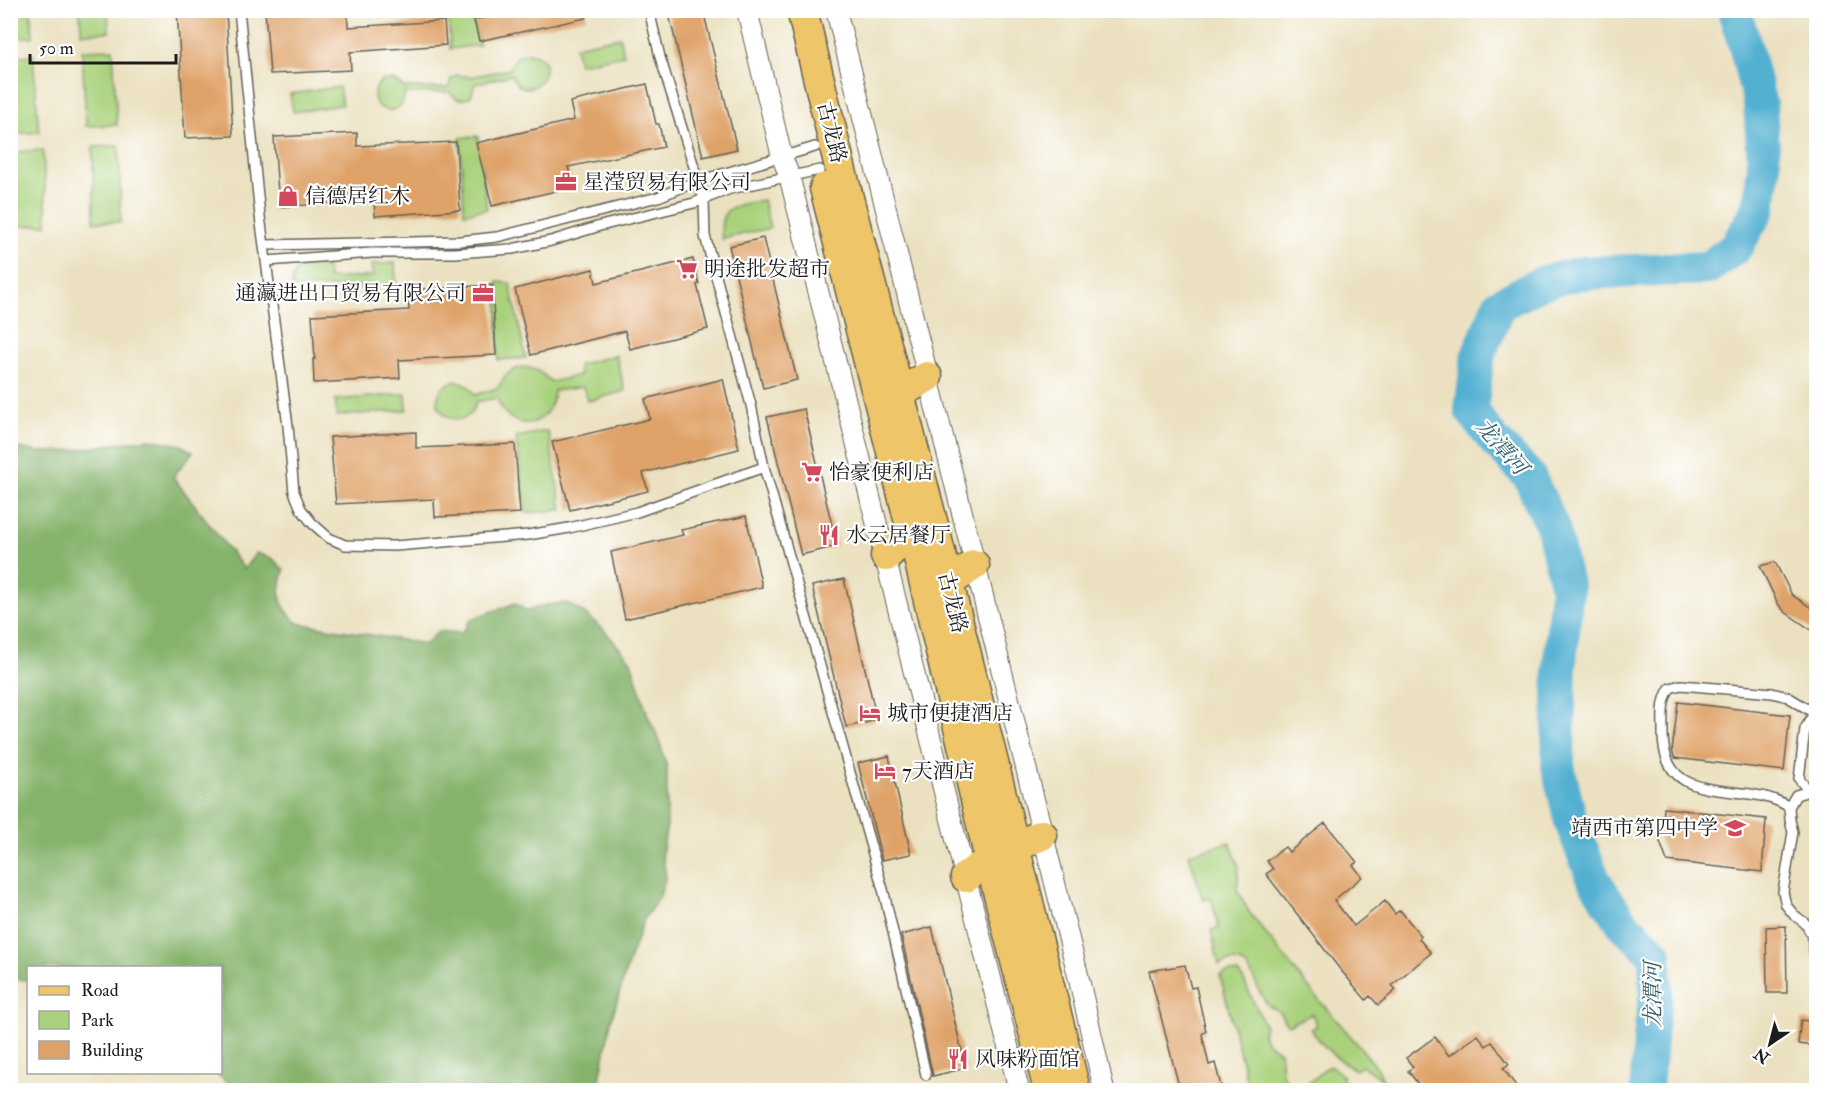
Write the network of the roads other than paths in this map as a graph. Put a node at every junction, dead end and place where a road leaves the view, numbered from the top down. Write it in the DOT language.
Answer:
graph roads {
  1 [pos="239,10"];
  2 [pos="649,10"];
  3 [pos="747,10"];
  4 [pos="782,10"];
  5 [pos="802,10"];
  6 [pos="836,10"];
  7 [pos="817,158"];
  8 [pos="786,166"];
  9 [pos="699,181"];
  10 [pos="704,199"];
  11 [pos="265,245"];
  12 [pos="267,261"];
  13 [pos="927,377"];
  14 [pos="900,393"];
  15 [pos="764,467"];
  16 [pos="912,531"];
  17 [pos="886,556"];
  18 [pos="974,565"];
  19 [pos="948,583"];
  20 [pos="1815,714"];
  21 [pos="1813,791"];
  22 [pos="1789,807"];
  23 [pos="1042,835"];
  24 [pos="1002,853"];
  25 [pos="966,877"];
  26 [pos="1816,963"];
  27 [pos="926,1075"];
  28 [pos="1019,1090"];
  29 [pos="1049,1090"];
  30 [pos="1075,1090"];
  31 [pos="1104,1090"];
  1 -- 11 [label="lane"];
  2 -- 9 [label="lane"];
  3 -- 8 [label="street"];
  4 -- 7 [label="main road, 古龙路"];
  5 -- 14 [label="main road, 古龙路"];
  6 -- 13 [label="street"];
  7 -- 8 [label="lane"];
  7 -- 8 [label="lane"];
  7 -- 16 [label="main road, 古龙路"];
  8 -- 9 [label="lane"];
  8 -- 10 [label="lane"];
  8 -- 17 [label="street"];
  9 -- 10 [label="lane"];
  9 -- 11 [label="lane"];
  10 -- 12 [label="lane"];
  10 -- 15 [label="lane"];
  11 -- 12 [label="lane"];
  12 -- 15 [label="lane"];
  13 -- 14 [label="main road"];
  13 -- 18 [label="street"];
  14 -- 19 [label="main road, 古龙路"];
  15 -- 27 [label="lane"];
  16 -- 17 [label="main road"];
  16 -- 24 [label="main road, 古龙路"];
  17 -- 25 [label="street"];
  18 -- 19 [label="main road"];
  18 -- 23 [label="street"];
  19 -- 24 [label="main road, 古龙路"];
  20 -- 21 [label="lane"];
  20 -- 22 [label="lane"];
  21 -- 22 [label="lane"];
  22 -- 26 [label="lane"];
  23 -- 24 [label="main road"];
  23 -- 31 [label="street"];
  24 -- 25 [label="main road"];
  24 -- 29 [label="main road, 古龙路"];
  24 -- 30 [label="main road, 古龙路"];
  25 -- 28 [label="street"];
}
